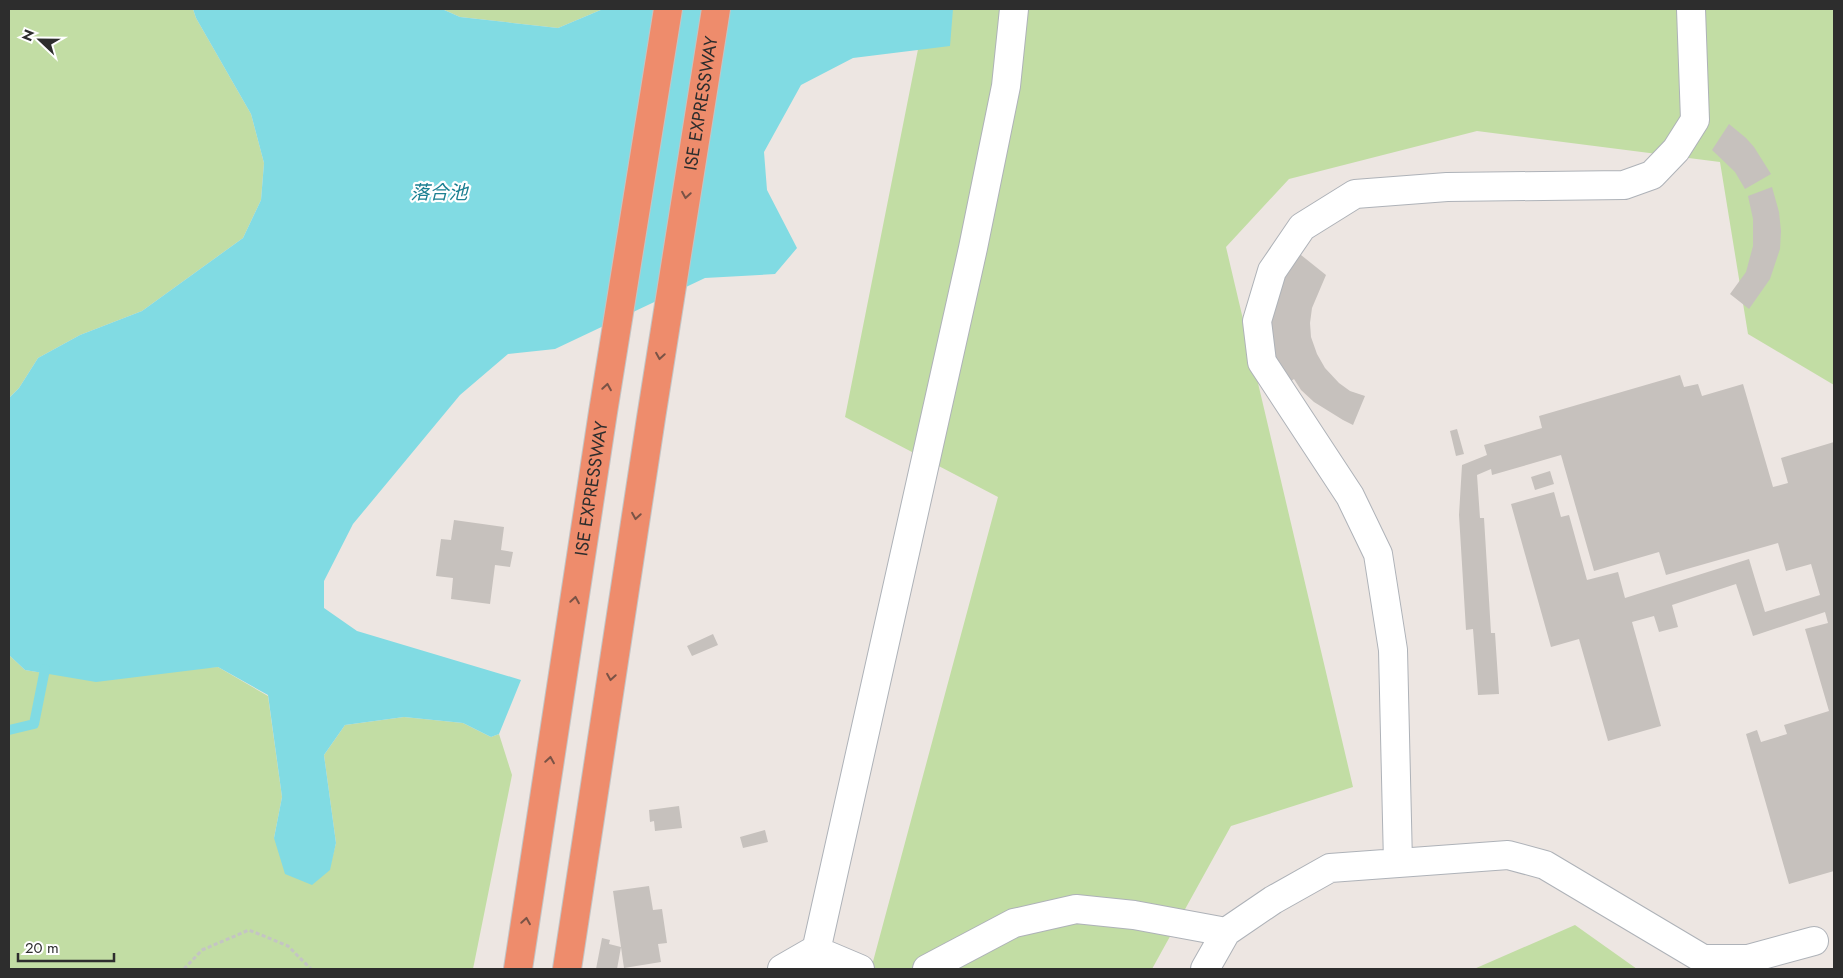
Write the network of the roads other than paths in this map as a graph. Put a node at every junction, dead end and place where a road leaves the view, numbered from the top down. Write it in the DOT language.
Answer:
graph roads {
  1 [pos="668,9"];
  2 [pos="716,9"];
  3 [pos="1014,9"];
  4 [pos="1691,9"];
  5 [pos="1398,863"];
  6 [pos="1226,932"];
  7 [pos="1814,941"];
  8 [pos="814,960"];
  9 [pos="518,969"];
  10 [pos="566,969"];
  11 [pos="782,969"];
  12 [pos="860,969"];
  13 [pos="927,969"];
  14 [pos="1205,969"];
  9 -- 1 [label="highway, ISE EXPRESSWAY, one-way"];
  2 -- 10 [label="highway, ISE EXPRESSWAY, one-way"];
  3 -- 8 [label="street"];
  4 -- 5 [label="street"];
  5 -- 6 [label="street"];
  5 -- 7 [label="street"];
  6 -- 13 [label="street"];
  6 -- 14 [label="street"];
  8 -- 11 [label="street"];
  8 -- 12 [label="street"];
}
